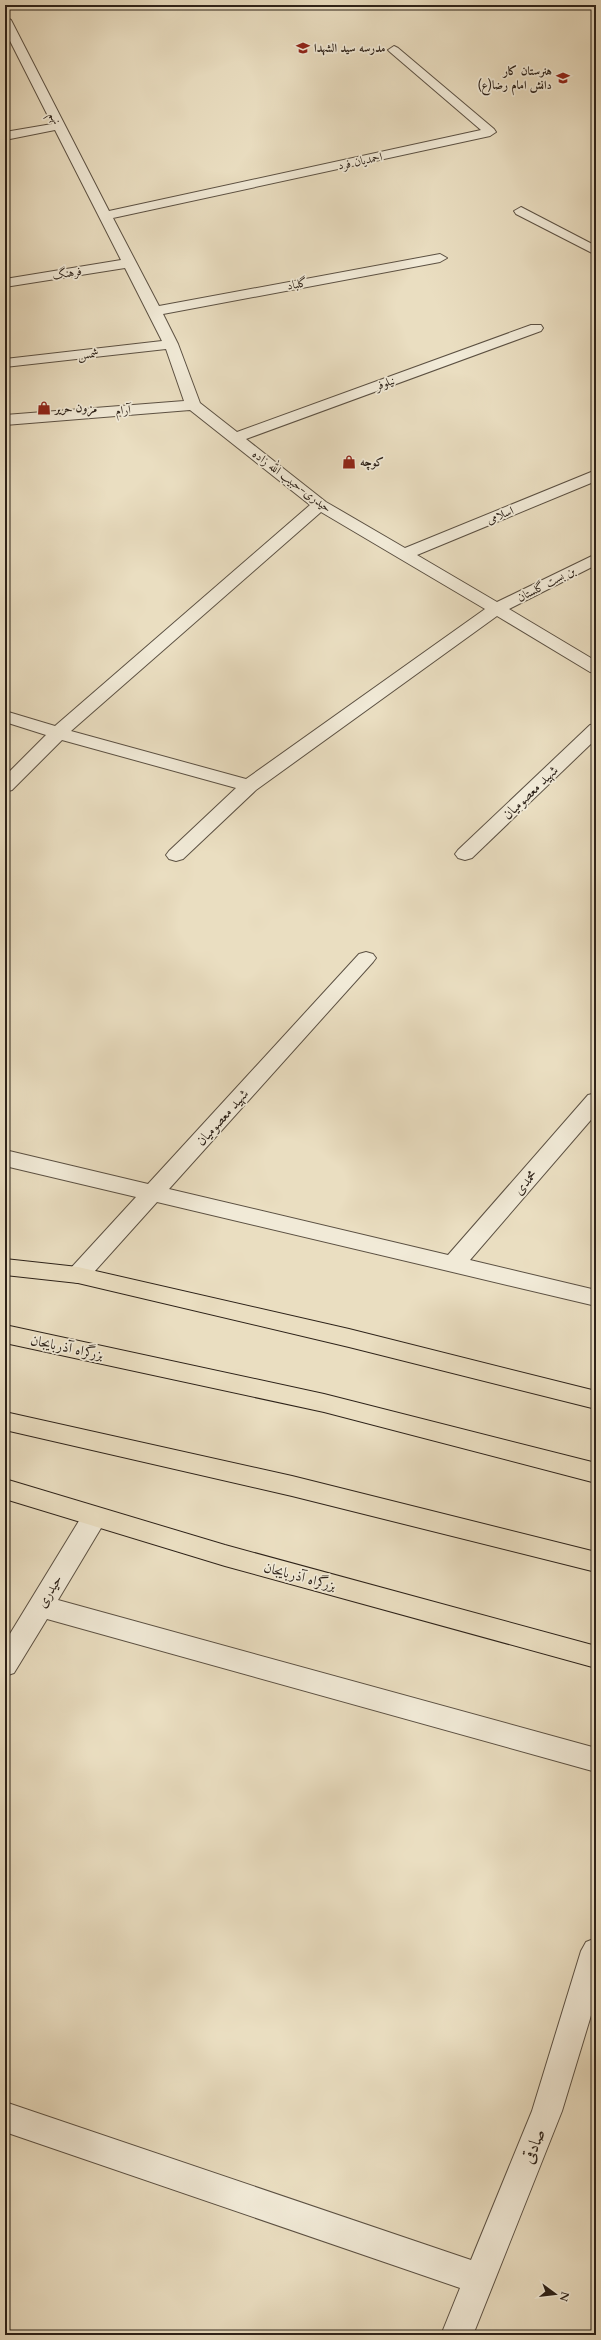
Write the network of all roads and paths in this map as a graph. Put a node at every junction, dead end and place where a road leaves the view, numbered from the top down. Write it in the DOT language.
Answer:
graph roads {
  1 [pos="5,20"];
  2 [pos="394,50"];
  3 [pos="59,126"];
  4 [pos="5,136"];
  5 [pos="521,211"];
  6 [pos="106,216"];
  7 [pos="596,251"];
  8 [pos="440,258"];
  9 [pos="130,263"];
  10 [pos="5,284"];
  11 [pos="154,311"];
  12 [pos="536,328"];
  13 [pos="172,344"];
  14 [pos="5,363"];
  15 [pos="193,405"];
  16 [pos="5,420"];
  17 [pos="234,438"];
  18 [pos="596,475"];
  19 [pos="320,505"];
  20 [pos="404,555"];
  21 [pos="596,559"];
  22 [pos="496,609"];
  23 [pos="596,668"];
  24 [pos="5,716"];
  25 [pos="596,729"];
  26 [pos="58,733"];
  27 [pos="5,786"];
  28 [pos="249,786"];
  29 [pos="465,854"];
  30 [pos="176,855"];
  31 [pos="366,958"];
  32 [pos="596,1100"];
  33 [pos="5,1158"];
  34 [pos="153,1193"];
  35 [pos="453,1264"];
  36 [pos="5,1267"];
  37 [pos="78,1275"];
  38 [pos="596,1298"];
  39 [pos="5,1334"];
  40 [pos="596,1400"];
  41 [pos="5,1421"];
  42 [pos="596,1473"];
  43 [pos="5,1489"];
  44 [pos="94,1518"];
  45 [pos="596,1562"];
  46 [pos="40,1606"];
  47 [pos="596,1657"];
  48 [pos="5,1665"];
  49 [pos="596,1760"];
  50 [pos="596,1951"];
  51 [pos="5,2117"];
  52 [pos="480,2279"];
  53 [pos="457,2335"];
  1 -- 3 [label="street, نهم"];
  2 -- 6 [label="street, احمدیان فرد"];
  3 -- 4 [label="street"];
  3 -- 6 [label="street, نهم"];
  5 -- 7 [label="street"];
  6 -- 9 [label="street"];
  8 -- 11 [label="street, گلباد"];
  9 -- 10 [label="street, فرهنگ"];
  9 -- 11 [label="street"];
  11 -- 13 [label="street"];
  12 -- 17 [label="street, نیلوفر"];
  13 -- 14 [label="street, شمس"];
  13 -- 15 [label="street"];
  15 -- 16 [label="street, آرام"];
  15 -- 17 [label="street, حیدری-حبیب الله زاده"];
  17 -- 19 [label="street, حیدری-حبیب الله زاده"];
  18 -- 20 [label="street, اسلامی"];
  19 -- 20 [label="street, حیدری-حبیب الله زاده"];
  19 -- 26 [label="street"];
  20 -- 22 [label="street, حیدری-حبیب الله زاده"];
  21 -- 22 [label="street, بن بست گلستان"];
  22 -- 23 [label="street, حیدری-حبیب الله زاده"];
  22 -- 28 [label="street, بن بست گلستان"];
  24 -- 26 [label="street"];
  25 -- 29 [label="street, شهید معصومیان"];
  26 -- 27 [label="street"];
  26 -- 28 [label="street"];
  28 -- 30 [label="street, بن بست گلستان"];
  31 -- 34 [label="street, شهید معصومیان"];
  32 -- 35 [label="street, محمدی"];
  33 -- 34 [label="street"];
  34 -- 35 [label="street"];
  34 -- 37 [label="street, شهید معصومیان"];
  35 -- 38 [label="street"];
  36 -- 37 [label="highway"];
  37 -- 40 [label="highway"];
  39 -- 42 [label="highway, بزرگراه آذربایجان"];
  41 -- 45 [label="highway"];
  43 -- 44 [label="highway, بزرگراه آذربایجان"];
  44 -- 46 [label="street, حیدری"];
  44 -- 47 [label="highway, بزرگراه آذربایجان"];
  46 -- 48 [label="street, حیدری"];
  46 -- 49 [label="street"];
  50 -- 52 [label="street, صادقی"];
  51 -- 52 [label="street"];
  52 -- 53 [label="street, صادقی"];
}
